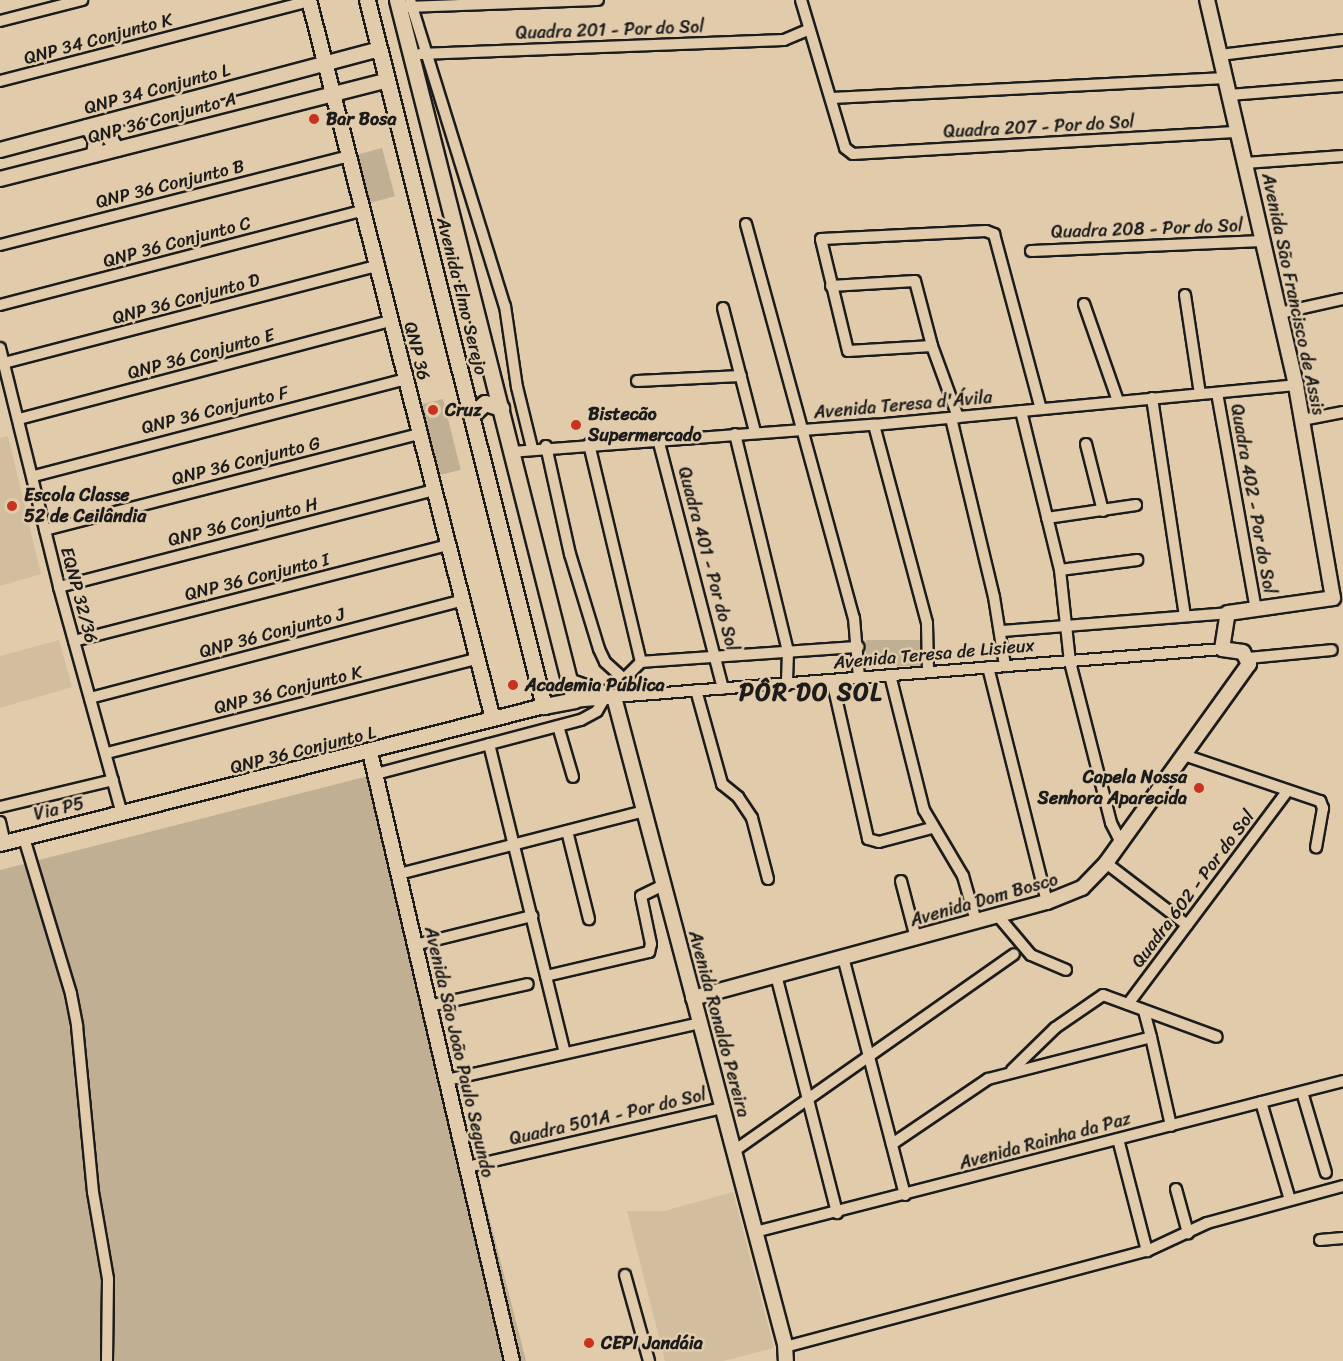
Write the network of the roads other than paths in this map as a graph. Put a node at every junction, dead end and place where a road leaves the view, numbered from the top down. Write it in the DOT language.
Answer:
graph roads {
  1 [pos="82,0"];
  2 [pos="367,0"];
  3 [pos="598,0"];
  4 [pos="801,0"];
  5 [pos="1207,0"];
  6 [pos="309,1"];
  7 [pos="404,4"];
  8 [pos="0,21"];
  9 [pos="808,30"];
  10 [pos="1343,40"];
  11 [pos="380,49"];
  12 [pos="417,54"];
  13 [pos="1220,55"];
  14 [pos="324,62"];
  15 [pos="1225,78"];
  16 [pos="387,80"];
  17 [pos="0,81"];
  18 [pos="1343,86"];
  19 [pos="332,92"];
  20 [pos="1229,95"];
  21 [pos="832,98"];
  22 [pos="110,121"];
  23 [pos="87,127"];
  24 [pos="1238,132"];
  25 [pos="117,149"];
  26 [pos="0,150"];
  27 [pos="94,154"];
  28 [pos="348,156"];
  29 [pos="1343,156"];
  30 [pos="1245,163"];
  31 [pos="0,178"];
  32 [pos="362,211"];
  33 [pos="746,224"];
  34 [pos="1263,241"];
  35 [pos="0,245"];
  36 [pos="1031,250"];
  37 [pos="376,266"];
  38 [pos="831,286"];
  39 [pos="1185,295"];
  40 [pos="1343,299"];
  41 [pos="1084,304"];
  42 [pos="0,305"];
  43 [pos="723,308"];
  44 [pos="1280,313"];
  45 [pos="391,321"];
  46 [pos="932,346"];
  47 [pos="0,348"];
  48 [pos="4,363"];
  49 [pos="741,375"];
  50 [pos="406,379"];
  51 [pos="637,381"];
  52 [pos="1296,385"];
  53 [pos="496,387"];
  54 [pos="517,387"];
  55 [pos="466,389"];
  56 [pos="1217,393"];
  57 [pos="1200,394"];
  58 [pos="1152,398"];
  59 [pos="1118,401"];
  60 [pos="501,408"];
  61 [pos="1041,409"];
  62 [pos="1021,411"];
  63 [pos="1343,412"];
  64 [pos="473,414"];
  65 [pos="955,417"];
  66 [pos="19,419"];
  67 [pos="1302,420"];
  68 [pos="874,425"];
  69 [pos="804,430"];
  70 [pos="755,432"];
  71 [pos="420,434"];
  72 [pos="735,434"];
  73 [pos="658,439"];
  74 [pos="589,444"];
  75 [pos="1086,444"];
  76 [pos="546,446"];
  77 [pos="532,448"];
  78 [pos="511,452"];
  79 [pos="34,476"];
  80 [pos="435,490"];
  81 [pos="1136,506"];
  82 [pos="1103,511"];
  83 [pos="1047,518"];
  84 [pos="45,530"];
  85 [pos="449,545"];
  86 [pos="1137,560"];
  87 [pos="1060,570"];
  88 [pos="59,587"];
  89 [pos="1338,598"];
  90 [pos="461,601"];
  91 [pos="1256,610"];
  92 [pos="1228,614"];
  93 [pos="1185,616"];
  94 [pos="1068,624"];
  95 [pos="1002,631"];
  96 [pos="74,641"];
  97 [pos="858,647"];
  98 [pos="1222,649"];
  99 [pos="1332,650"];
  100 [pos="788,652"];
  101 [pos="477,659"];
  102 [pos="718,659"];
  103 [pos="1248,661"];
  104 [pos="641,662"];
  105 [pos="1070,662"];
  106 [pos="1005,666"];
  107 [pos="988,668"];
  108 [pos="928,672"];
  109 [pos="890,675"];
  110 [pos="859,678"];
  111 [pos="624,679"];
  112 [pos="832,680"];
  113 [pos="569,681"];
  114 [pos="787,685"];
  115 [pos="723,689"];
  116 [pos="696,690"];
  117 [pos="615,696"];
  118 [pos="90,698"];
  119 [pos="574,700"];
  120 [pos="544,706"];
  121 [pos="493,719"];
  122 [pos="558,726"];
  123 [pos="489,744"];
  124 [pos="370,752"];
  125 [pos="107,753"];
  126 [pos="1184,755"];
  127 [pos="376,774"];
  128 [pos="573,777"];
  129 [pos="113,780"];
  130 [pos="1285,794"];
  131 [pos="0,807"];
  132 [pos="644,811"];
  133 [pos="122,814"];
  134 [pos="0,822"];
  135 [pos="932,828"];
  136 [pos="567,831"];
  137 [pos="24,838"];
  138 [pos="2,843"];
  139 [pos="1121,843"];
  140 [pos="513,845"];
  141 [pos="1316,847"];
  142 [pos="1106,863"];
  143 [pos="399,874"];
  144 [pos="768,879"];
  145 [pos="901,881"];
  146 [pos="663,885"];
  147 [pos="1047,902"];
  148 [pos="532,916"];
  149 [pos="998,916"];
  150 [pos="589,919"];
  151 [pos="976,921"];
  152 [pos="1187,926"];
  153 [pos="916,938"];
  154 [pos="415,945"];
  155 [pos="1014,954"];
  156 [pos="843,957"];
  157 [pos="1066,970"];
  158 [pos="776,975"];
  159 [pos="546,976"];
  160 [pos="528,984"];
  161 [pos="693,998"];
  162 [pos="1128,1004"];
  163 [pos="429,1006"];
  164 [pos="1144,1011"];
  165 [pos="700,1023"];
  166 [pos="1151,1037"];
  167 [pos="1216,1037"];
  168 [pos="565,1053"];
  169 [pos="870,1059"];
  170 [pos="1009,1072"];
  171 [pos="447,1080"];
  172 [pos="1343,1081"];
  173 [pos="1302,1092"];
  174 [pos="809,1100"];
  175 [pos="1262,1102"];
  176 [pos="722,1108"];
  177 [pos="1171,1126"];
  178 [pos="1118,1139"];
  179 [pos="892,1144"];
  180 [pos="734,1151"];
  181 [pos="467,1167"];
  182 [pos="1326,1173"];
  183 [pos="1343,1186"];
  184 [pos="1176,1189"];
  185 [pos="905,1195"];
  186 [pos="1290,1200"];
  187 [pos="837,1213"];
  188 [pos="755,1232"];
  189 [pos="1188,1233"];
  190 [pos="1343,1238"];
  191 [pos="1320,1240"];
  192 [pos="1147,1251"];
  193 [pos="625,1275"];
  194 [pos="786,1354"];
  195 [pos="107,1361"];
  196 [pos="512,1361"];
  197 [pos="649,1361"];
  1 -- 8 [label="street"];
  2 -- 11 [label="main road, Avenida Elmo Serejo"];
  3 -- 7 [label="street, Quadra 201 - Por do Sol"];
  4 -- 9 [label="street"];
  5 -- 13 [label="street, Avenida São Francisco de Assis"];
  6 -- 14 [label="street, QNP 36"];
  6 -- 17 [label="street, QNP 34 Conjunto K"];
  7 -- 12 [label="main road, Avenida Elmo Serejo"];
  9 -- 12 [label="street, Quadra 201 - Por do Sol"];
  9 -- 21 [label="street"];
  10 -- 13 [label="street"];
  11 -- 14 [label="street, QNP 34 Conjunto L"];
  11 -- 16 [label="main road, Avenida Elmo Serejo"];
  12 -- 53 [label="main road, Avenida Elmo Serejo"];
  12 -- 54 [label="street"];
  13 -- 15 [label="street, Avenida São Francisco de Assis"];
  14 -- 19 [label="street, QNP 36"];
  14 -- 22 [label="street, QNP 34 Conjunto L"];
  15 -- 20 [label="street, Avenida São Francisco de Assis"];
  15 -- 21 [label="street"];
  16 -- 19 [label="street, QNP 36 Conjunto A"];
  16 -- 55 [label="main road, Avenida Elmo Serejo"];
  18 -- 20 [label="street"];
  19 -- 25 [label="street, QNP 36 Conjunto A"];
  19 -- 28 [label="street, QNP 36"];
  20 -- 24 [label="street, Avenida São Francisco de Assis"];
  21 -- 24 [label="street, Quadra 207 - Por do Sol"];
  22 -- 23 [label="street, QNP 34 Conjunto L"];
  22 -- 25 [label="street"];
  23 -- 26 [label="street, QNP 34 Conjunto L"];
  23 -- 27 [label="street"];
  24 -- 30 [label="street, Avenida São Francisco de Assis"];
  25 -- 27 [label="street, QNP 36 Conjunto A"];
  27 -- 31 [label="street, QNP 36 Conjunto A"];
  28 -- 32 [label="street, QNP 36"];
  28 -- 35 [label="street, QNP 36 Conjunto B"];
  29 -- 30 [label="street"];
  30 -- 34 [label="street, Avenida São Francisco de Assis"];
  32 -- 37 [label="street, QNP 36"];
  32 -- 42 [label="street, QNP 36 Conjunto C"];
  33 -- 69 [label="street"];
  34 -- 36 [label="street, Quadra 208 - Por do Sol"];
  34 -- 44 [label="street, Avenida São Francisco de Assis"];
  37 -- 45 [label="street, QNP 36"];
  37 -- 48 [label="street, QNP 36 Conjunto D"];
  38 -- 46 [label="street"];
  38 -- 46 [label="street"];
  38 -- 61 [label="street"];
  39 -- 57 [label="street"];
  40 -- 44 [label="street"];
  41 -- 59 [label="street"];
  43 -- 49 [label="street"];
  44 -- 52 [label="street, Avenida São Francisco de Assis"];
  45 -- 50 [label="street, QNP 36"];
  45 -- 66 [label="street, QNP 36 Conjunto E"];
  46 -- 65 [label="street"];
  47 -- 48 [label="street, EQNP 32/36"];
  48 -- 66 [label="street, EQNP 32/36"];
  49 -- 51 [label="street"];
  49 -- 70 [label="street"];
  50 -- 71 [label="street, QNP 36"];
  50 -- 79 [label="street, QNP 36 Conjunto F"];
  52 -- 56 [label="street, Avenida Teresa d'Ávila"];
  52 -- 67 [label="street, Avenida São Francisco de Assis"];
  53 -- 54 [label="street"];
  53 -- 55 [label="main road"];
  53 -- 60 [label="main road, Avenida Elmo Serejo"];
  54 -- 77 [label="street"];
  55 -- 64 [label="main road, Avenida Elmo Serejo"];
  56 -- 57 [label="street, Avenida Teresa d'Ávila"];
  56 -- 91 [label="street, Quadra 402 - Por do Sol"];
  57 -- 58 [label="street, Avenida Teresa d'Ávila"];
  58 -- 59 [label="street, Avenida Teresa d'Ávila"];
  58 -- 93 [label="street"];
  59 -- 61 [label="street, Avenida Teresa d'Ávila"];
  60 -- 64 [label="main road"];
  60 -- 78 [label="main road, Avenida Elmo Serejo"];
  61 -- 62 [label="street, Avenida Teresa d'Ávila"];
  62 -- 65 [label="street, Avenida Teresa d'Ávila"];
  62 -- 83 [label="street"];
  63 -- 67 [label="street"];
  64 -- 120 [label="main road, Avenida Elmo Serejo"];
  65 -- 68 [label="street, Avenida Teresa d'Ávila"];
  65 -- 95 [label="street"];
  66 -- 79 [label="street, EQNP 32/36"];
  67 -- 89 [label="street, Avenida São Francisco de Assis"];
  68 -- 69 [label="street, Avenida Teresa d'Ávila"];
  68 -- 108 [label="street"];
  69 -- 70 [label="street, Avenida Teresa d'Ávila"];
  69 -- 97 [label="street"];
  70 -- 72 [label="street, Avenida Teresa d'Ávila"];
  71 -- 80 [label="street, QNP 36"];
  71 -- 84 [label="street, QNP 36 Conjunto G"];
  72 -- 73 [label="street, Avenida Teresa d'Ávila"];
  72 -- 100 [label="street"];
  73 -- 74 [label="street, Avenida Teresa d'Ávila"];
  73 -- 102 [label="street, Quadra 401 - Por do Sol"];
  74 -- 76 [label="street, Avenida Teresa d'Ávila"];
  74 -- 104 [label="street"];
  75 -- 82 [label="street"];
  76 -- 77 [label="street, Avenida Teresa d'Ávila"];
  76 -- 111 [label="street"];
  77 -- 78 [label="street, Avenida Teresa d'Ávila"];
  78 -- 113 [label="main road, Avenida Elmo Serejo"];
  79 -- 84 [label="street, EQNP 32/36"];
  80 -- 85 [label="street, QNP 36"];
  80 -- 88 [label="street, QNP 36 Conjunto H"];
  81 -- 82 [label="street"];
  82 -- 83 [label="street"];
  83 -- 87 [label="street"];
  84 -- 88 [label="street, EQNP 32/36"];
  85 -- 90 [label="street, QNP 36"];
  85 -- 96 [label="street, QNP 36 Conjunto I"];
  86 -- 87 [label="street"];
  87 -- 94 [label="street"];
  88 -- 96 [label="street, EQNP 32/36"];
  89 -- 91 [label="street"];
  90 -- 101 [label="street, QNP 36"];
  90 -- 118 [label="street, QNP 36 Conjunto J"];
  91 -- 92 [label="street"];
  92 -- 93 [label="street"];
  92 -- 98 [label="street"];
  93 -- 94 [label="street"];
  94 -- 95 [label="street"];
  94 -- 105 [label="street"];
  95 -- 106 [label="street"];
  96 -- 118 [label="street, EQNP 32/36"];
  97 -- 100 [label="street"];
  97 -- 110 [label="street"];
  98 -- 103 [label="street, Avenida Teresa de Lisieux"];
  98 -- 105 [label="street, Avenida Teresa de Lisieux"];
  99 -- 103 [label="street"];
  100 -- 102 [label="street"];
  100 -- 114 [label="street"];
  101 -- 121 [label="street, QNP 36"];
  101 -- 125 [label="street, QNP 36 Conjunto K"];
  102 -- 104 [label="street"];
  102 -- 115 [label="street, Quadra 401 - Por do Sol"];
  103 -- 126 [label="street, Avenida Dom Bosco"];
  104 -- 111 [label="street"];
  105 -- 106 [label="street, Avenida Teresa de Lisieux"];
  105 -- 139 [label="street"];
  106 -- 107 [label="street, Avenida Teresa de Lisieux"];
  107 -- 108 [label="street, Avenida Teresa de Lisieux"];
  107 -- 147 [label="street"];
  108 -- 109 [label="street, Avenida Teresa de Lisieux"];
  109 -- 110 [label="street, Avenida Teresa de Lisieux"];
  109 -- 135 [label="street"];
  110 -- 112 [label="street, Avenida Teresa de Lisieux"];
  111 -- 117 [label="street"];
  112 -- 114 [label="street, Avenida Teresa de Lisieux"];
  112 -- 135 [label="street"];
  113 -- 117 [label="street"];
  113 -- 119 [label="main road, Avenida Elmo Serejo"];
  114 -- 115 [label="street, Avenida Teresa de Lisieux"];
  115 -- 116 [label="street, Avenida Teresa de Lisieux"];
  116 -- 117 [label="street, Avenida Teresa de Lisieux"];
  116 -- 144 [label="street"];
  117 -- 119 [label="street"];
  117 -- 122 [label="street"];
  117 -- 132 [label="street, Avenida Ronaldo Pereira"];
  118 -- 125 [label="street, EQNP 32/36"];
  119 -- 120 [label="main road"];
  120 -- 121 [label="street"];
  121 -- 124 [label="street, QNP 36 Conjunto L"];
  122 -- 123 [label="street"];
  122 -- 128 [label="street"];
  123 -- 127 [label="street"];
  123 -- 140 [label="street"];
  124 -- 127 [label="street, Avenida São João Paulo Segundo"];
  124 -- 133 [label="street, QNP 36 Conjunto L"];
  125 -- 129 [label="street, EQNP 32/36"];
  126 -- 139 [label="street, Avenida Dom Bosco"];
  126 -- 141 [label="street"];
  127 -- 143 [label="street, Avenida São João Paulo Segundo"];
  129 -- 131 [label="street"];
  129 -- 133 [label="street, EQNP 32/36"];
  130 -- 152 [label="street, Quadra 602 - Por do Sol"];
  132 -- 136 [label="street"];
  132 -- 146 [label="street, Avenida Ronaldo Pereira"];
  133 -- 137 [label="street, Via P5"];
  134 -- 138 [label="street"];
  135 -- 151 [label="street"];
  136 -- 140 [label="street"];
  136 -- 150 [label="street"];
  137 -- 138 [label="street, Via P5"];
  137 -- 195 [label="street"];
  139 -- 142 [label="street, Avenida Dom Bosco"];
  140 -- 143 [label="street"];
  140 -- 148 [label="street"];
  142 -- 147 [label="street, Avenida Dom Bosco"];
  142 -- 152 [label="street"];
  143 -- 154 [label="street, Avenida São João Paulo Segundo"];
  145 -- 153 [label="street"];
  146 -- 159 [label="street"];
  146 -- 161 [label="street, Avenida Ronaldo Pereira"];
  147 -- 149 [label="street, Avenida Dom Bosco"];
  148 -- 154 [label="street"];
  148 -- 159 [label="street"];
  149 -- 151 [label="street, Avenida Dom Bosco"];
  149 -- 157 [label="street"];
  151 -- 153 [label="street, Avenida Dom Bosco"];
  152 -- 162 [label="street, Quadra 602 - Por do Sol"];
  153 -- 156 [label="street, Avenida Dom Bosco"];
  154 -- 163 [label="street, Avenida São João Paulo Segundo"];
  155 -- 169 [label="street"];
  156 -- 158 [label="street, Avenida Dom Bosco"];
  156 -- 169 [label="street"];
  158 -- 161 [label="street, Avenida Dom Bosco"];
  158 -- 174 [label="street"];
  159 -- 168 [label="street"];
  160 -- 163 [label="street"];
  161 -- 165 [label="street, Avenida Ronaldo Pereira"];
  162 -- 164 [label="street"];
  162 -- 170 [label="street"];
  163 -- 171 [label="street, Avenida São João Paulo Segundo"];
  164 -- 166 [label="street"];
  164 -- 167 [label="street"];
  165 -- 168 [label="street"];
  165 -- 176 [label="street, Avenida Ronaldo Pereira"];
  166 -- 170 [label="street"];
  166 -- 177 [label="street"];
  168 -- 171 [label="street"];
  169 -- 174 [label="street"];
  169 -- 179 [label="street"];
  170 -- 179 [label="street"];
  171 -- 181 [label="street, Avenida São João Paulo Segundo"];
  172 -- 173 [label="street, Avenida Rainha da Paz"];
  173 -- 175 [label="street, Avenida Rainha da Paz"];
  173 -- 182 [label="street"];
  174 -- 180 [label="street"];
  174 -- 187 [label="street"];
  175 -- 177 [label="street, Avenida Rainha da Paz"];
  175 -- 186 [label="street"];
  176 -- 180 [label="street, Avenida Ronaldo Pereira"];
  176 -- 181 [label="street, Quadra 501A - Por do Sol"];
  177 -- 178 [label="street, Avenida Rainha da Paz"];
  178 -- 185 [label="street, Avenida Rainha da Paz"];
  178 -- 192 [label="street"];
  179 -- 185 [label="street"];
  180 -- 188 [label="street, Avenida Ronaldo Pereira"];
  181 -- 196 [label="street, Avenida São João Paulo Segundo"];
  183 -- 186 [label="street"];
  184 -- 189 [label="street"];
  185 -- 187 [label="street, Avenida Rainha da Paz"];
  186 -- 189 [label="street"];
  187 -- 188 [label="street, Avenida Rainha da Paz"];
  188 -- 194 [label="street, Avenida Ronaldo Pereira"];
  189 -- 192 [label="street"];
  190 -- 191 [label="street"];
  192 -- 194 [label="street"];
  193 -- 197 [label="street"];
}
